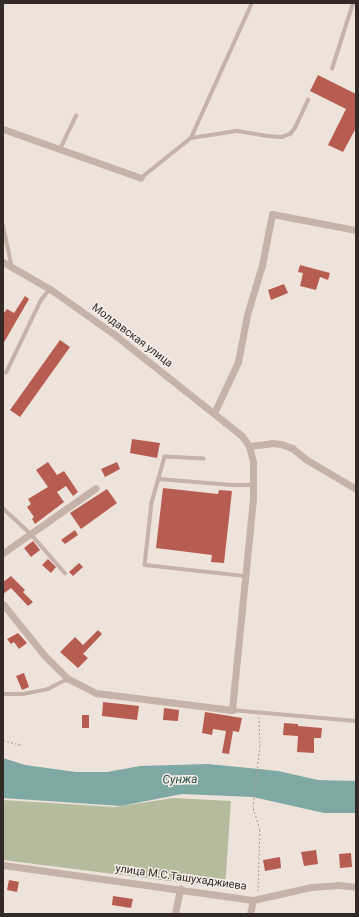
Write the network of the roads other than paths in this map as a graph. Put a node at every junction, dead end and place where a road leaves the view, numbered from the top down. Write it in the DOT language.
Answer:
graph roads {
  1 [pos="252,3"];
  2 [pos="353,3"];
  3 [pos="332,69"];
  4 [pos="308,100"];
  5 [pos="76,116"];
  6 [pos="3,129"];
  7 [pos="191,138"];
  8 [pos="60,149"];
  9 [pos="142,178"];
  10 [pos="3,224"];
  11 [pos="356,230"];
  12 [pos="3,262"];
  13 [pos="13,268"];
  14 [pos="50,289"];
  15 [pos="6,373"];
  16 [pos="214,413"];
  17 [pos="249,446"];
  18 [pos="204,459"];
  19 [pos="160,479"];
  20 [pos="253,485"];
  21 [pos="355,487"];
  22 [pos="96,488"];
  23 [pos="3,508"];
  24 [pos="31,534"];
  25 [pos="3,553"];
  26 [pos="65,572"];
  27 [pos="246,576"];
  28 [pos="3,604"];
  29 [pos="68,679"];
  30 [pos="3,694"];
  31 [pos="232,710"];
  32 [pos="356,721"];
  33 [pos="3,864"];
  34 [pos="356,886"];
  35 [pos="180,888"];
  36 [pos="256,899"];
  37 [pos="175,914"];
  38 [pos="250,914"];
  1 -- 7 [label="lane"];
  2 -- 3 [label="lane"];
  4 -- 7 [label="lane"];
  5 -- 8 [label="lane"];
  6 -- 8 [label="street"];
  7 -- 9 [label="lane"];
  8 -- 9 [label="street"];
  10 -- 13 [label="lane"];
  11 -- 16 [label="street"];
  12 -- 13 [label="street, Молдавская улица"];
  13 -- 14 [label="street, Молдавская улица"];
  14 -- 15 [label="lane"];
  14 -- 16 [label="street, Молдавская улица"];
  16 -- 17 [label="street, Молдавская улица"];
  17 -- 20 [label="street"];
  17 -- 21 [label="street"];
  18 -- 19 [label="lane"];
  19 -- 20 [label="lane"];
  19 -- 27 [label="lane"];
  20 -- 27 [label="street"];
  22 -- 24 [label="street"];
  23 -- 24 [label="lane"];
  24 -- 25 [label="street"];
  24 -- 26 [label="lane"];
  27 -- 31 [label="street"];
  28 -- 29 [label="street"];
  29 -- 30 [label="lane"];
  29 -- 31 [label="street"];
  31 -- 32 [label="lane"];
  33 -- 35 [label="street, улица М.С.Ташухаджиева"];
  34 -- 36 [label="street, улица М.С.Ташухаджиева"];
  35 -- 36 [label="street, улица М.С.Ташухаджиева"];
  35 -- 37 [label="street"];
  36 -- 38 [label="street"];
}
